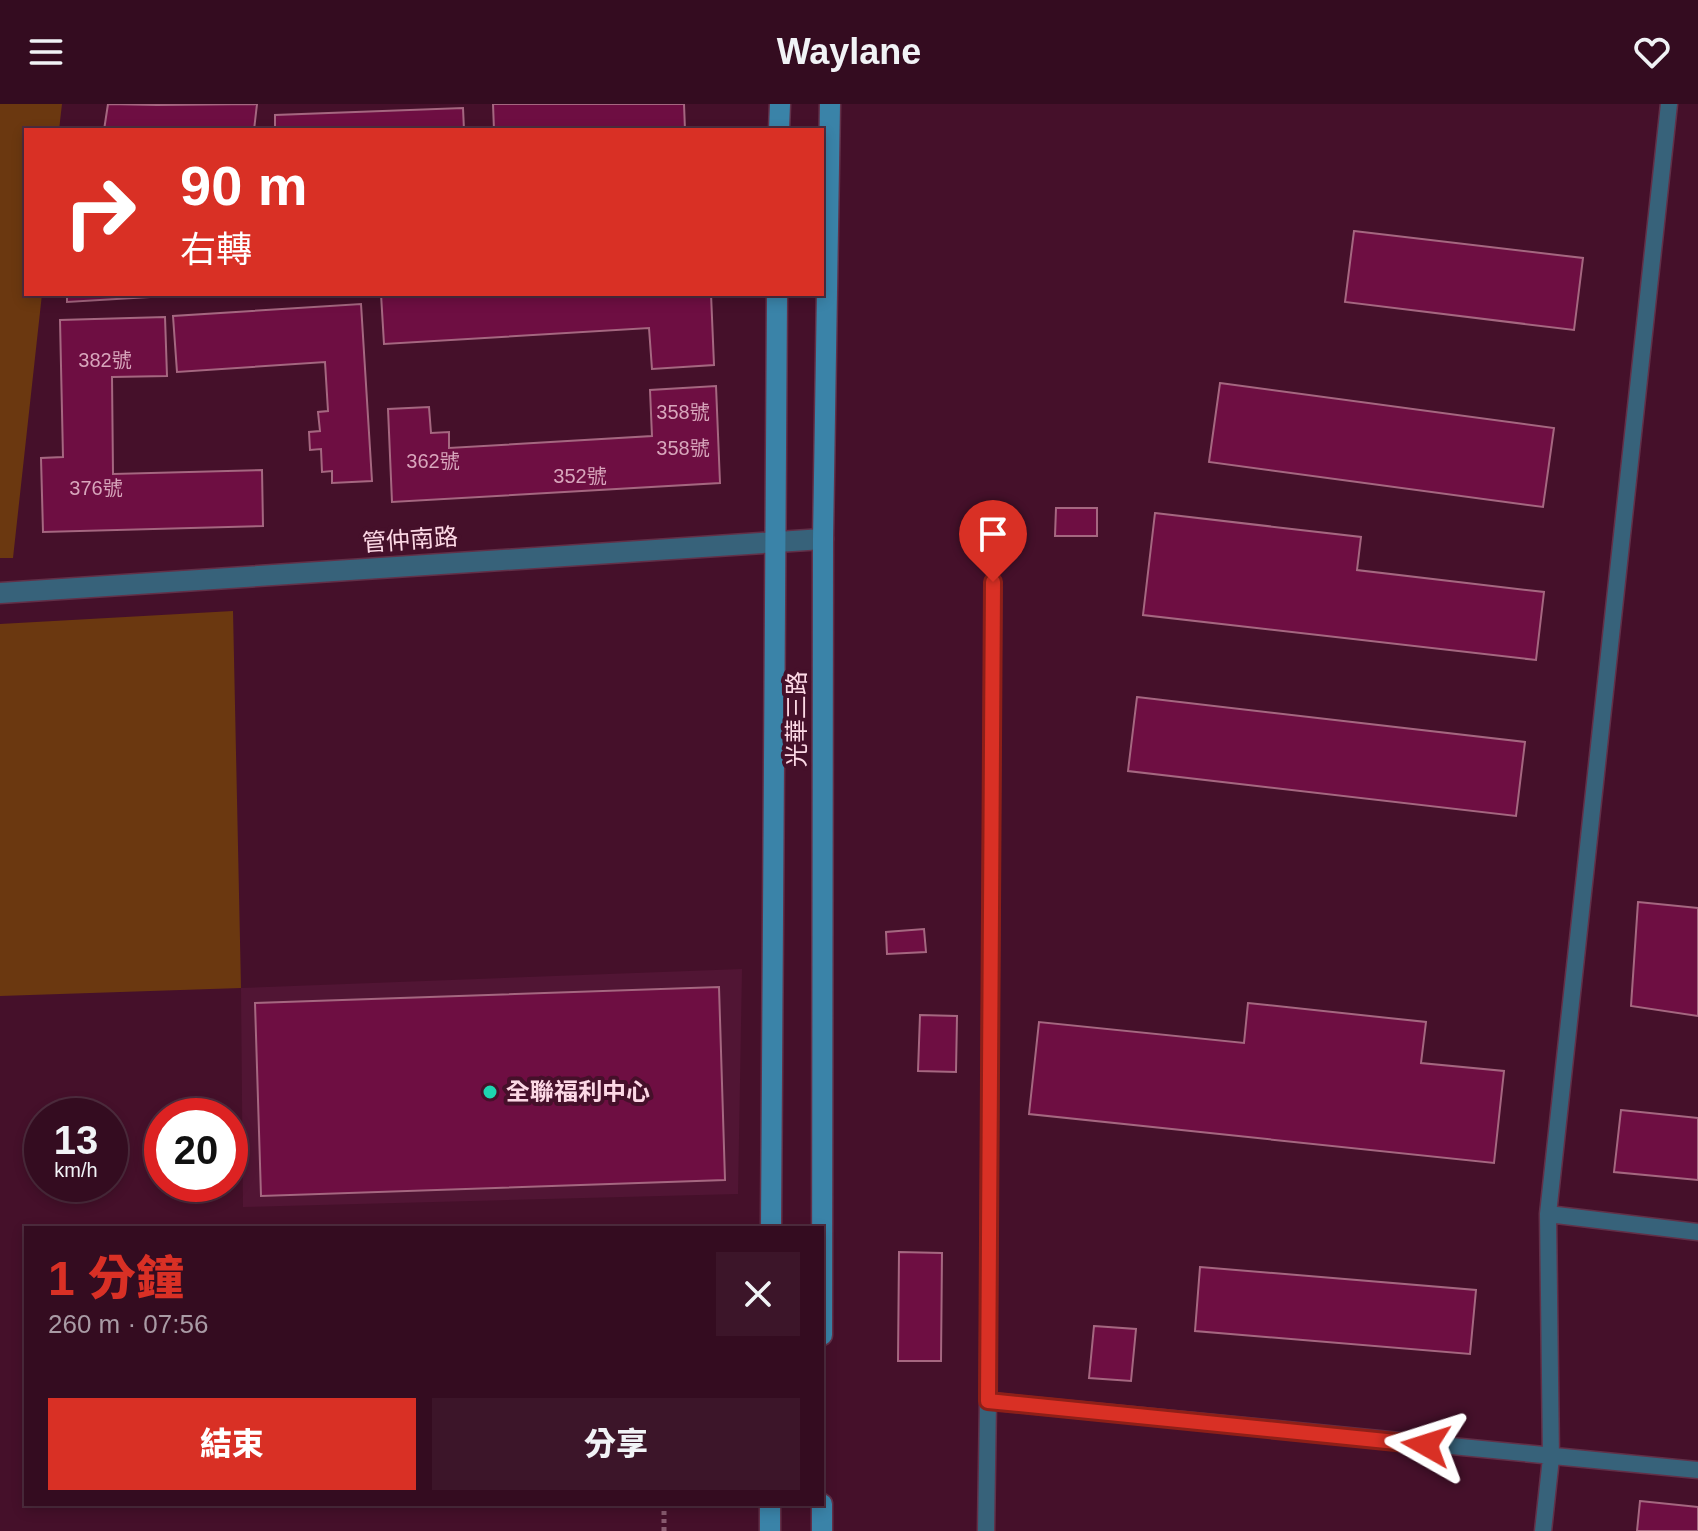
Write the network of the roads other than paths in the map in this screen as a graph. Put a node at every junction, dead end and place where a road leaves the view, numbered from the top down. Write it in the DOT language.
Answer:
graph roads {
  1 [pos="780,104"];
  2 [pos="830,104"];
  3 [pos="1669,104"];
  4 [pos="779,128"];
  5 [pos="777,296"];
  6 [pos="823,539"];
  7 [pos="774,541"];
  8 [pos="993,582"];
  9 [pos="0,593"];
  10 [pos="1548,1214"];
  11 [pos="771,1226"];
  12 [pos="822,1226"];
  13 [pos="1698,1232"];
  14 [pos="988,1401"];
  15 [pos="1551,1458"];
  16 [pos="1698,1470"];
  17 [pos="770,1506"];
  18 [pos="822,1506"];
  19 [pos="770,1531"];
  20 [pos="822,1531"];
  21 [pos="986,1531"];
  22 [pos="1543,1531"];
  1 -- 4 [label="street"];
  2 -- 6 [label="street, 光華三路"];
  3 -- 10 [label="lane"];
  5 -- 7 [label="street, 光華三路"];
  6 -- 7 [label="street, 管仲南路"];
  6 -- 12 [label="street, 光華三路"];
  7 -- 9 [label="street, 管仲南路"];
  7 -- 11 [label="street, 光華三路"];
  8 -- 14 [label="lane"];
  10 -- 13 [label="lane"];
  10 -- 15 [label="lane"];
  14 -- 15 [label="lane"];
  14 -- 21 [label="lane"];
  15 -- 16 [label="lane"];
  15 -- 22 [label="lane"];
  17 -- 19 [label="street"];
  18 -- 20 [label="street"];
}
